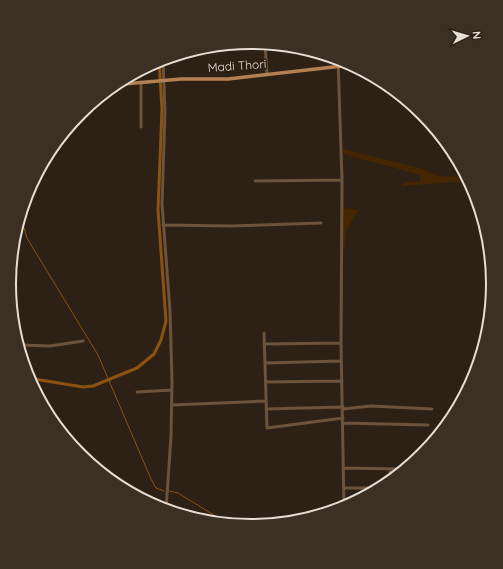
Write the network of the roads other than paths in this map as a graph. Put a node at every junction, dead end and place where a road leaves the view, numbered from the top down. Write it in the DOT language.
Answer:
graph roads {
  1 [pos="265,50"];
  2 [pos="164,66"];
  3 [pos="339,66"];
  4 [pos="267,74"];
  5 [pos="164,80"];
  6 [pos="142,82"];
  7 [pos="130,83"];
  8 [pos="141,127"];
  9 [pos="342,180"];
  10 [pos="255,181"];
  11 [pos="321,223"];
  12 [pos="163,225"];
  13 [pos="264,333"];
  14 [pos="83,341"];
  15 [pos="341,343"];
  16 [pos="264,344"];
  17 [pos="24,345"];
  18 [pos="341,361"];
  19 [pos="265,363"];
  20 [pos="342,381"];
  21 [pos="266,382"];
  22 [pos="172,390"];
  23 [pos="137,392"];
  24 [pos="266,401"];
  25 [pos="172,405"];
  26 [pos="343,408"];
  27 [pos="432,409"];
  28 [pos="266,410"];
  29 [pos="343,418"];
  30 [pos="343,423"];
  31 [pos="428,425"];
  32 [pos="343,468"];
  33 [pos="390,469"];
  34 [pos="398,469"];
  35 [pos="390,474"];
  36 [pos="344,488"];
  37 [pos="369,488"];
  38 [pos="345,501"];
  39 [pos="166,504"];
  1 -- 4 [label="street"];
  2 -- 5 [label="street"];
  3 -- 4 [label="main road, Madi Thori"];
  3 -- 9 [label="street"];
  4 -- 5 [label="main road, Madi Thori"];
  5 -- 6 [label="main road, Madi Thori"];
  5 -- 12 [label="street"];
  6 -- 7 [label="main road, Madi Thori"];
  6 -- 8 [label="street"];
  9 -- 10 [label="street"];
  9 -- 15 [label="street"];
  11 -- 12 [label="street"];
  12 -- 22 [label="street"];
  13 -- 16 [label="street"];
  14 -- 17 [label="street"];
  15 -- 16 [label="street"];
  15 -- 18 [label="street"];
  16 -- 19 [label="street"];
  18 -- 19 [label="street"];
  18 -- 20 [label="street"];
  19 -- 21 [label="street"];
  20 -- 21 [label="street"];
  20 -- 26 [label="street"];
  21 -- 24 [label="street"];
  22 -- 23 [label="street"];
  22 -- 25 [label="street"];
  24 -- 25 [label="street"];
  24 -- 28 [label="street"];
  25 -- 39 [label="street"];
  26 -- 27 [label="street"];
  26 -- 28 [label="street"];
  26 -- 29 [label="street"];
  28 -- 29 [label="street"];
  29 -- 30 [label="street"];
  30 -- 31 [label="street"];
  30 -- 32 [label="street"];
  32 -- 33 [label="street"];
  32 -- 36 [label="street"];
  33 -- 34 [label="street"];
  33 -- 35 [label="street"];
  36 -- 37 [label="street"];
  36 -- 38 [label="street"];
}
